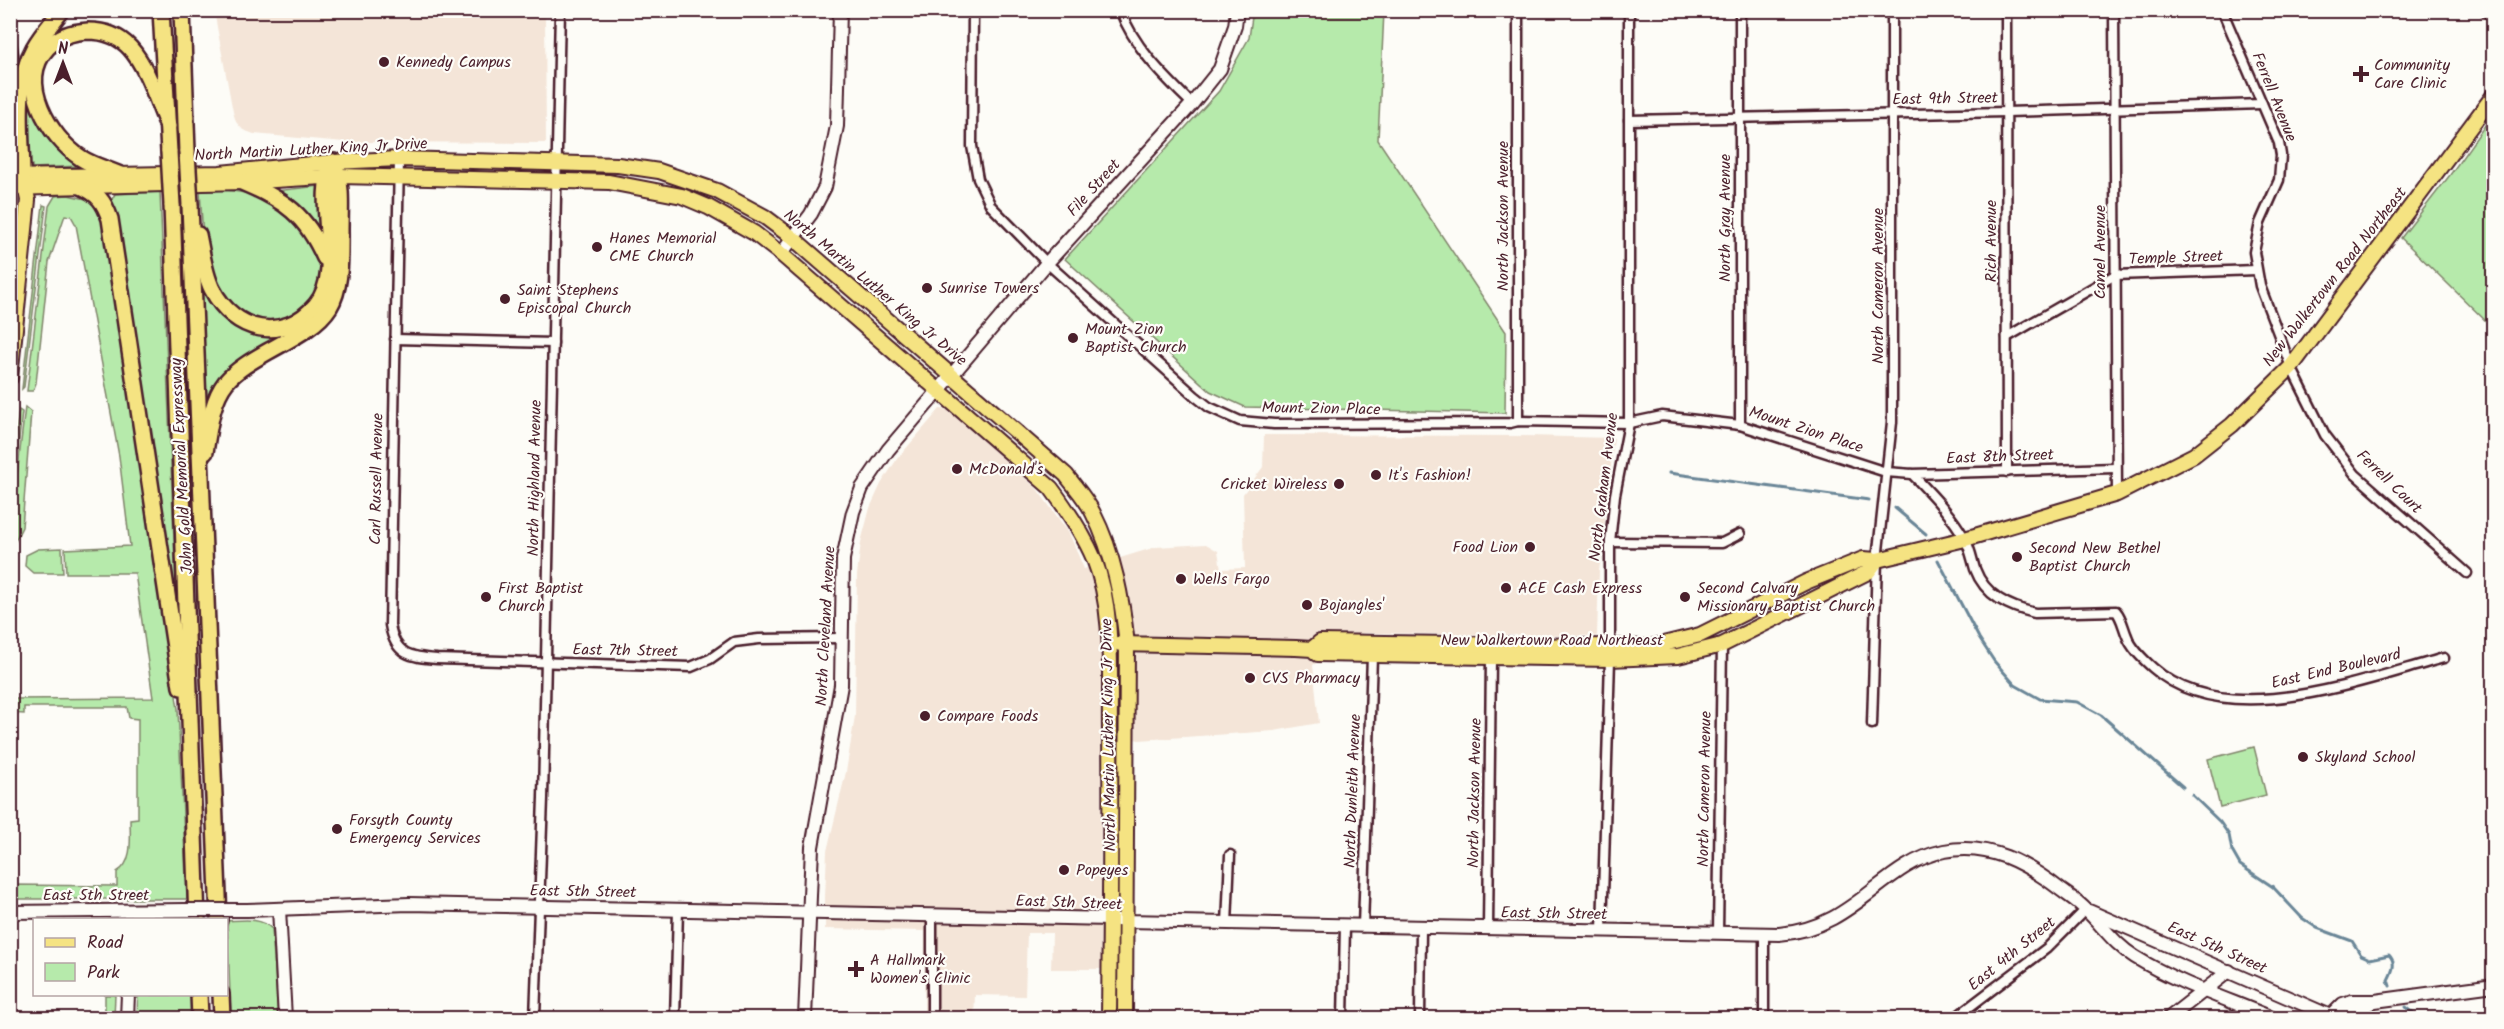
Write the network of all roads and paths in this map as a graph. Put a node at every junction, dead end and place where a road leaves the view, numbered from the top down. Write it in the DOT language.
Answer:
graph roads {
  1 [pos="62,10"];
  2 [pos="161,10"];
  3 [pos="183,10"];
  4 [pos="560,10"];
  5 [pos="840,10"];
  6 [pos="973,10"];
  7 [pos="1120,10"];
  8 [pos="1237,10"];
  9 [pos="1518,10"];
  10 [pos="1629,10"];
  11 [pos="1740,10"];
  12 [pos="1892,10"];
  13 [pos="2006,10"];
  14 [pos="2114,10"];
  15 [pos="2222,10"];
  16 [pos="2484,10"];
  17 [pos="2493,17"];
  18 [pos="10,34"];
  19 [pos="13,55"];
  20 [pos="2493,95"];
  21 [pos="1192,104"];
  22 [pos="2262,104"];
  23 [pos="2115,108"];
  24 [pos="2006,112"];
  25 [pos="1893,115"];
  26 [pos="1741,116"];
  27 [pos="1629,120"];
  28 [pos="168,126"];
  29 [pos="399,159"];
  30 [pos="556,163"];
  31 [pos="333,172"];
  32 [pos="123,176"];
  33 [pos="399,176"];
  34 [pos="556,179"];
  35 [pos="20,181"];
  36 [pos="242,182"];
  37 [pos="81,186"];
  38 [pos="10,188"];
  39 [pos="190,205"];
  40 [pos="793,238"];
  41 [pos="781,254"];
  42 [pos="1047,263"];
  43 [pos="328,265"];
  44 [pos="2256,270"];
  45 [pos="2115,275"];
  46 [pos="2007,337"];
  47 [pos="395,339"];
  48 [pos="553,343"];
  49 [pos="2291,367"];
  50 [pos="951,375"];
  51 [pos="10,378"];
  52 [pos="938,390"];
  53 [pos="1518,421"];
  54 [pos="1629,423"];
  55 [pos="1740,425"];
  56 [pos="2115,468"];
  57 [pos="202,470"];
  58 [pos="1886,472"];
  59 [pos="2007,472"];
  60 [pos="1912,474"];
  61 [pos="2117,494"];
  62 [pos="1740,534"];
  63 [pos="1965,539"];
  64 [pos="1610,542"];
  65 [pos="1877,560"];
  66 [pos="2467,573"];
  67 [pos="1780,596"];
  68 [pos="841,638"];
  69 [pos="1109,643"];
  70 [pos="1127,644"];
  71 [pos="1722,645"];
  72 [pos="1312,649"];
  73 [pos="1610,653"];
  74 [pos="1372,656"];
  75 [pos="1491,658"];
  76 [pos="2444,658"];
  77 [pos="546,664"];
  78 [pos="1872,724"];
  79 [pos="190,735"];
  80 [pos="1230,855"];
  81 [pos="540,907"];
  82 [pos="279,909"];
  83 [pos="2085,909"];
  84 [pos="678,910"];
  85 [pos="10,912"];
  86 [pos="808,913"];
  87 [pos="132,915"];
  88 [pos="932,916"];
  89 [pos="197,918"];
  90 [pos="219,918"];
  91 [pos="1110,919"];
  92 [pos="1126,921"];
  93 [pos="1227,924"];
  94 [pos="1345,926"];
  95 [pos="1363,927"];
  96 [pos="1421,928"];
  97 [pos="1488,929"];
  98 [pos="1602,931"];
  99 [pos="1718,933"];
  100 [pos="1764,934"];
  101 [pos="2229,971"];
  102 [pos="2491,986"];
  103 [pos="2205,990"];
  104 [pos="128,996"];
  105 [pos="200,996"];
  106 [pos="222,996"];
  107 [pos="2375,1001"];
  108 [pos="2333,1017"];
  109 [pos="127,1018"];
  110 [pos="200,1018"];
  111 [pos="222,1018"];
  112 [pos="285,1018"];
  113 [pos="535,1018"];
  114 [pos="675,1018"];
  115 [pos="805,1018"];
  116 [pos="932,1018"];
  117 [pos="1109,1018"];
  118 [pos="1125,1018"];
  119 [pos="1343,1018"];
  120 [pos="1420,1018"];
  121 [pos="1764,1018"];
  122 [pos="1955,1018"];
  123 [pos="2169,1018"];
  124 [pos="2272,1018"];
  125 [pos="2344,1018"];
  1 -- 35 [label="highway"];
  2 -- 28 [label="highway, John Gold Memorial Expressway"];
  3 -- 39 [label="highway, John Gold Memorial Expressway, bridge"];
  4 -- 30 [label="street, North Highland Avenue"];
  5 -- 40 [label="main road"];
  6 -- 42 [label="street, Mount Zion Place"];
  7 -- 21 [label="street"];
  8 -- 21 [label="main road, File Street"];
  9 -- 53 [label="street, North Jackson Avenue"];
  10 -- 27 [label="street, North Graham Avenue"];
  11 -- 26 [label="street, North Gray Avenue"];
  12 -- 25 [label="street, North Cameron Avenue"];
  13 -- 24 [label="street, Rich Avenue"];
  14 -- 23 [label="street, Camel Avenue"];
  15 -- 22 [label="street, Ferrell Avenue"];
  16 -- 17 [label="street"];
  18 -- 19 [label="street"];
  20 -- 49 [label="main road, New Walkertown Road Northeast"];
  21 -- 42 [label="main road, File Street"];
  22 -- 23 [label="street, East 9th Street"];
  22 -- 44 [label="street, Ferrell Avenue"];
  23 -- 24 [label="street, East 9th Street"];
  23 -- 45 [label="street, Camel Avenue"];
  24 -- 25 [label="street, East 9th Street"];
  24 -- 46 [label="street, Rich Avenue"];
  25 -- 26 [label="street, East 9th Street"];
  25 -- 58 [label="street, North Cameron Avenue"];
  26 -- 27 [label="street, East 9th Street"];
  26 -- 55 [label="street, North Gray Avenue"];
  27 -- 54 [label="street, North Graham Avenue"];
  28 -- 32 [label="highway"];
  28 -- 79 [label="highway, John Gold Memorial Expressway, bridge"];
  29 -- 30 [label="main road, North Martin Luther King Jr Drive"];
  29 -- 31 [label="main road, North Martin Luther King Jr Drive"];
  29 -- 33 [label="street, Carl Russell Avenue"];
  30 -- 34 [label="street, North Highland Avenue"];
  30 -- 40 [label="main road, North Martin Luther King Jr Drive"];
  31 -- 32 [label="main road, North Martin Luther King Jr Drive"];
  31 -- 33 [label="main road, North Martin Luther King Jr Drive"];
  31 -- 36 [label="main road, North Martin Luther King Jr Drive"];
  31 -- 43 [label="highway"];
  31 -- 57 [label="highway"];
  32 -- 35 [label="main road, North Martin Luther King Jr Drive"];
  33 -- 34 [label="main road, North Martin Luther King Jr Drive"];
  33 -- 47 [label="street, Carl Russell Avenue"];
  34 -- 41 [label="main road, North Martin Luther King Jr Drive"];
  34 -- 48 [label="street, North Highland Avenue"];
  35 -- 37 [label="main road, North Martin Luther King Jr Drive"];
  35 -- 38 [label="main road, North Martin Luther King Jr Drive"];
  35 -- 51 [label="main road"];
  36 -- 37 [label="main road, North Martin Luther King Jr Drive"];
  36 -- 43 [label="highway"];
  37 -- 79 [label="highway"];
  39 -- 43 [label="highway"];
  39 -- 57 [label="highway, John Gold Memorial Expressway"];
  40 -- 41 [label="main road"];
  40 -- 50 [label="main road, North Martin Luther King Jr Drive"];
  41 -- 52 [label="main road, North Martin Luther King Jr Drive"];
  42 -- 50 [label="main road, File Street"];
  42 -- 53 [label="street, Mount Zion Place"];
  44 -- 45 [label="street, Temple Street"];
  44 -- 49 [label="street, Ferrell Avenue"];
  45 -- 46 [label="street, Temple Street"];
  45 -- 56 [label="street, Camel Avenue"];
  46 -- 59 [label="street, Rich Avenue"];
  47 -- 48 [label="street"];
  47 -- 77 [label="street, Carl Russell Avenue"];
  48 -- 77 [label="street, North Highland Avenue"];
  49 -- 61 [label="main road, New Walkertown Road Northeast"];
  49 -- 66 [label="street, Ferrell Court"];
  50 -- 52 [label="main road, North Cleveland Avenue"];
  50 -- 70 [label="main road, North Martin Luther King Jr Drive"];
  52 -- 68 [label="main road, North Cleveland Avenue"];
  52 -- 69 [label="main road, North Martin Luther King Jr Drive"];
  53 -- 54 [label="street, Mount Zion Place"];
  54 -- 55 [label="street, Mount Zion Place"];
  54 -- 64 [label="street, North Graham Avenue"];
  55 -- 58 [label="street, Mount Zion Place"];
  56 -- 59 [label="street, East 8th Street"];
  56 -- 61 [label="street, Camel Avenue"];
  57 -- 90 [label="highway, John Gold Memorial Expressway"];
  58 -- 60 [label="street, East 8th Street"];
  58 -- 65 [label="street, North Cameron Avenue"];
  59 -- 60 [label="street, East 8th Street"];
  60 -- 63 [label="street, East End Boulevard"];
  61 -- 63 [label="main road, New Walkertown Road Northeast"];
  62 -- 64 [label="street"];
  63 -- 65 [label="main road, New Walkertown Road Northeast"];
  63 -- 76 [label="street, East End Boulevard"];
  64 -- 73 [label="street, North Graham Avenue"];
  65 -- 67 [label="main road, New Walkertown Road Northeast"];
  65 -- 71 [label="main road, New Walkertown Road Northeast"];
  65 -- 78 [label="street, North Cameron Avenue"];
  67 -- 71 [label="main road"];
  67 -- 73 [label="main road, New Walkertown Road Northeast"];
  68 -- 77 [label="street, East 7th Street"];
  68 -- 86 [label="main road, North Cleveland Avenue"];
  69 -- 70 [label="main road, New Walkertown Road Northeast"];
  69 -- 91 [label="main road, North Martin Luther King Jr Drive"];
  70 -- 72 [label="main road, New Walkertown Road Northeast"];
  70 -- 92 [label="main road, North Martin Luther King Jr Drive"];
  71 -- 73 [label="main road, New Walkertown Road Northeast"];
  71 -- 99 [label="street, North Cameron Avenue"];
  72 -- 73 [label="main road, New Walkertown Road Northeast"];
  72 -- 74 [label="main road, New Walkertown Road Northeast"];
  73 -- 75 [label="main road, New Walkertown Road Northeast"];
  73 -- 98 [label="street, North Graham Avenue"];
  74 -- 75 [label="main road, New Walkertown Road Northeast"];
  74 -- 95 [label="street, North Dunleith Avenue"];
  75 -- 97 [label="street, North Jackson Avenue"];
  77 -- 81 [label="street, North Highland Avenue"];
  79 -- 89 [label="highway, John Gold Memorial Expressway"];
  80 -- 93 [label="street"];
  81 -- 82 [label="main road, East 5th Street"];
  81 -- 84 [label="main road, East 5th Street"];
  81 -- 113 [label="street, North Highland Avenue"];
  82 -- 87 [label="main road, East 5th Street, bridge"];
  82 -- 112 [label="main road"];
  83 -- 100 [label="main road, East 5th Street"];
  83 -- 101 [label="main road, East 5th Street"];
  83 -- 103 [label="main road, East 5th Street"];
  83 -- 122 [label="street, East 4th Street"];
  84 -- 86 [label="main road, East 5th Street"];
  84 -- 114 [label="street"];
  85 -- 87 [label="main road, East 5th Street"];
  86 -- 88 [label="main road, East 5th Street"];
  86 -- 115 [label="main road, North Cleveland Avenue"];
  88 -- 91 [label="main road, East 5th Street"];
  88 -- 116 [label="street"];
  91 -- 92 [label="main road, East 5th Street"];
  91 -- 117 [label="main road, North Martin Luther King Jr Drive"];
  92 -- 93 [label="main road, East 5th Street"];
  92 -- 118 [label="main road, North Martin Luther King Jr Drive"];
  93 -- 94 [label="main road, East 5th Street"];
  94 -- 95 [label="main road, East 5th Street"];
  94 -- 119 [label="street"];
  95 -- 96 [label="main road, East 5th Street"];
  96 -- 97 [label="main road, East 5th Street"];
  96 -- 120 [label="street"];
  97 -- 98 [label="main road, East 5th Street"];
  98 -- 99 [label="main road, East 5th Street"];
  99 -- 100 [label="main road, East 5th Street"];
  100 -- 121 [label="street"];
  101 -- 103 [label="main road"];
  101 -- 108 [label="main road, East 5th Street"];
  102 -- 107 [label="main road"];
  103 -- 123 [label="main road"];
  103 -- 124 [label="main road, East 5th Street"];
  104 -- 109 [label="main road"];
  105 -- 110 [label="highway"];
  106 -- 111 [label="highway"];
  107 -- 108 [label="main road"];
  107 -- 125 [label="main road"];
}
